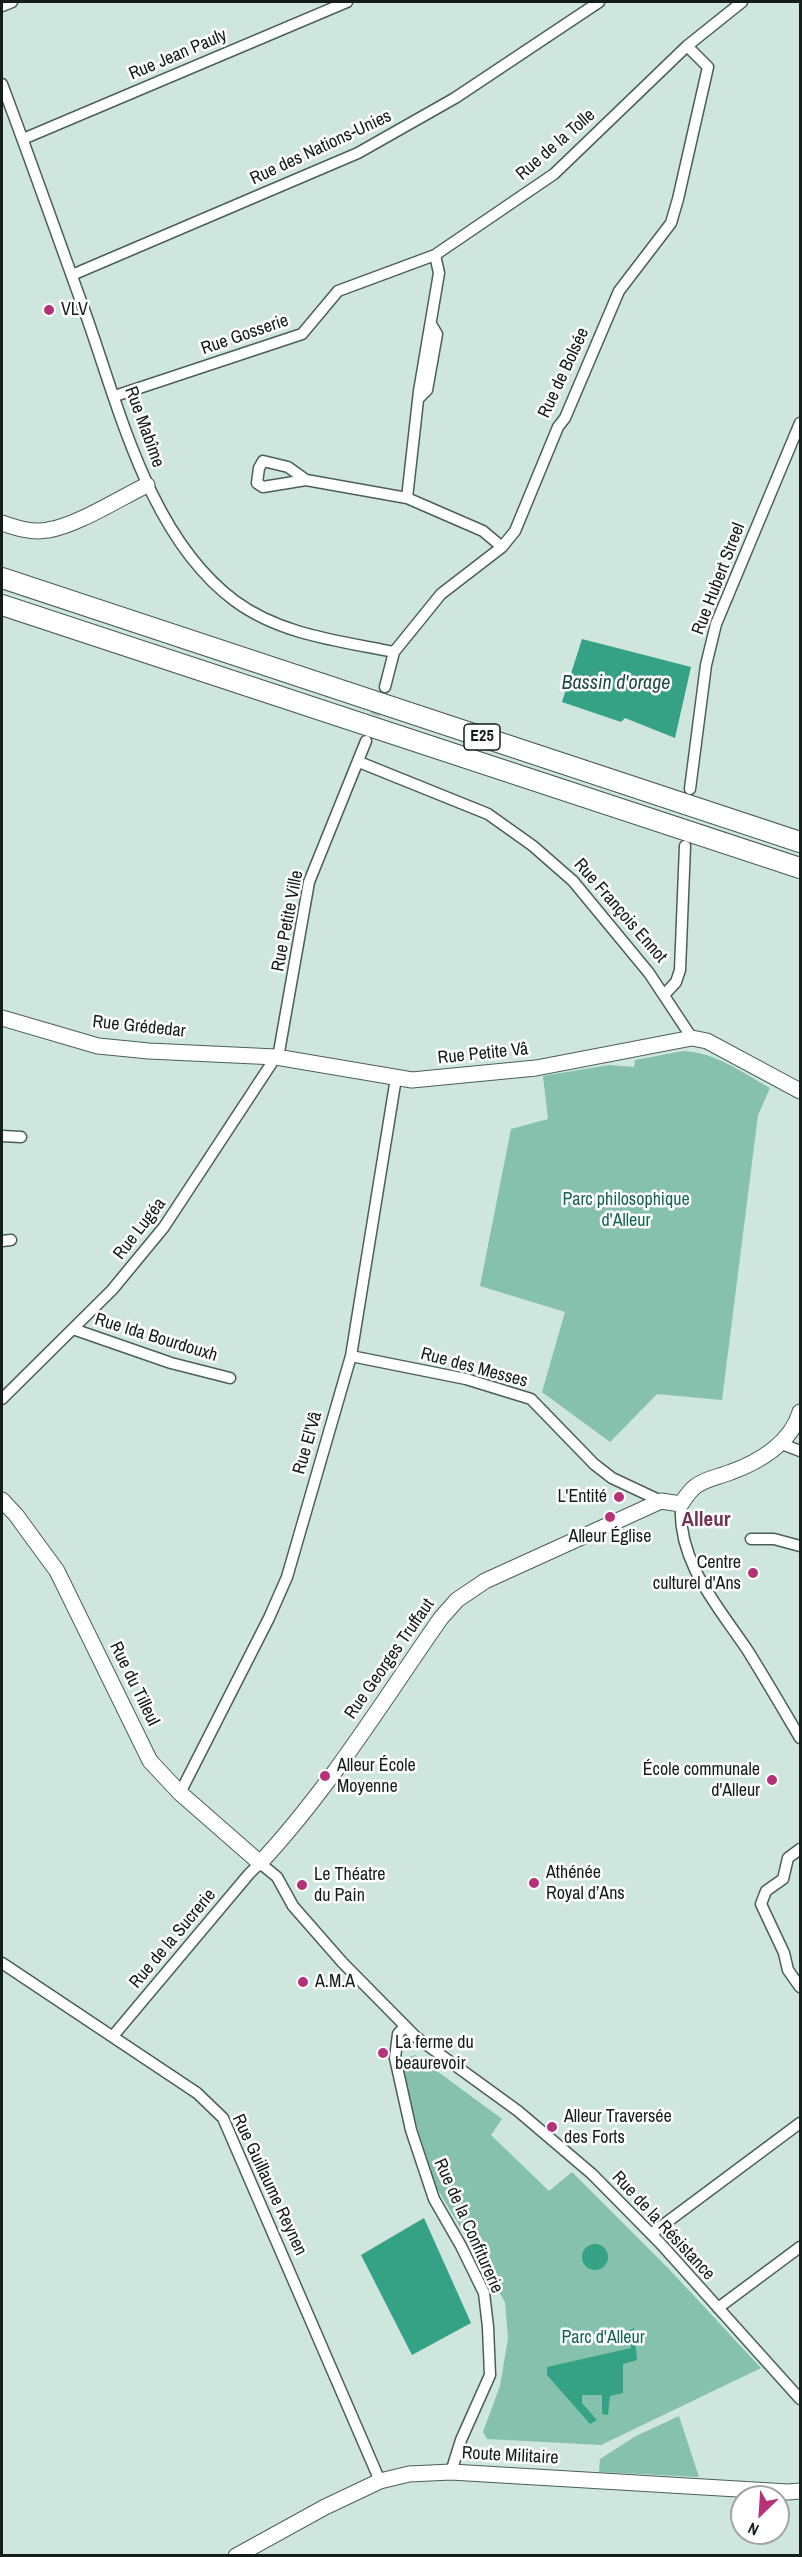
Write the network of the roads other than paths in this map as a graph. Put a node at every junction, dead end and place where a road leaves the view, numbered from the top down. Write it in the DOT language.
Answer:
graph roads {
  1 [pos="12,2"];
  2 [pos="347,2"];
  3 [pos="599,2"];
  4 [pos="742,2"];
  5 [pos="2,6"];
  6 [pos="687,46"];
  7 [pos="2,84"];
  8 [pos="23,139"];
  9 [pos="435,255"];
  10 [pos="72,275"];
  11 [pos="115,396"];
  12 [pos="801,423"];
  13 [pos="306,480"];
  14 [pos="147,485"];
  15 [pos="407,498"];
  16 [pos="2,523"];
  17 [pos="501,547"];
  18 [pos="2,578"];
  19 [pos="2,605"];
  20 [pos="2,613"];
  21 [pos="99,637"];
  22 [pos="394,652"];
  23 [pos="385,687"];
  24 [pos="366,741"];
  25 [pos="359,762"];
  26 [pos="690,789"];
  27 [pos="801,842"];
  28 [pos="685,846"];
  29 [pos="801,868"];
  30 [pos="664,996"];
  31 [pos="2,1018"];
  32 [pos="692,1038"];
  33 [pos="276,1058"];
  34 [pos="396,1078"];
  35 [pos="801,1091"];
  36 [pos="2,1136"];
  37 [pos="21,1137"];
  38 [pos="73,1329"];
  39 [pos="351,1356"];
  40 [pos="230,1378"];
  41 [pos="2,1399"];
  42 [pos="801,1412"];
  43 [pos="782,1444"];
  44 [pos="801,1451"];
  45 [pos="2,1500"];
  46 [pos="661,1501"];
  47 [pos="681,1504"];
  48 [pos="751,1539"];
  49 [pos="801,1545"];
  50 [pos="801,1738"];
  51 [pos="180,1793"];
  52 [pos="801,1849"];
  53 [pos="260,1863"];
  54 [pos="2,1963"];
  55 [pos="801,1987"];
  56 [pos="404,2027"];
  57 [pos="113,2036"];
  58 [pos="801,2123"];
  59 [pos="651,2234"];
  60 [pos="801,2247"];
  61 [pos="718,2308"];
  62 [pos="801,2399"];
  63 [pos="451,2472"];
  64 [pos="380,2481"];
  65 [pos="801,2491"];
  66 [pos="236,2556"];
  1 -- 5 [label="street"];
  2 -- 8 [label="street, Rue Jean Pauly"];
  3 -- 10 [label="street, Rue des Nations-Unies"];
  4 -- 6 [label="street, Rue de la Tolle"];
  6 -- 9 [label="street, Rue de la Tolle"];
  6 -- 17 [label="street, Rue de Bolsée"];
  7 -- 8 [label="street, Rue Mabîme"];
  8 -- 10 [label="street, Rue Mabîme"];
  9 -- 11 [label="street, Rue Gosserie"];
  9 -- 15 [label="street"];
  10 -- 11 [label="street, Rue Mabîme"];
  11 -- 14 [label="street, Rue Mabîme"];
  12 -- 26 [label="street, Rue Hubert Streel"];
  13 -- 15 [label="street"];
  14 -- 16 [label="street"];
  14 -- 22 [label="street, Rue Mabîme"];
  15 -- 17 [label="street"];
  17 -- 22 [label="street, Rue de Bolsée"];
  18 -- 27 [label="highway, E25"];
  19 -- 21 [label="highway, E25"];
  20 -- 21 [label="highway"];
  21 -- 29 [label="highway, E25"];
  22 -- 23 [label="street, Rue de Bolsée"];
  24 -- 25 [label="street, Rue Petite Ville"];
  25 -- 30 [label="street, Rue François Ennot"];
  25 -- 33 [label="street, Rue Petite Ville"];
  28 -- 30 [label="street"];
  30 -- 32 [label="street, Rue François Ennot"];
  31 -- 33 [label="street, Rue Grédedar"];
  32 -- 34 [label="street, Rue Petite Vâ"];
  32 -- 35 [label="street"];
  33 -- 34 [label="street, Rue Petite Vâ"];
  33 -- 38 [label="street, Rue Lugéa"];
  34 -- 39 [label="street, Rue El'Vâ"];
  36 -- 37 [label="street"];
  38 -- 40 [label="street, Rue Ida Bourdouxh"];
  38 -- 41 [label="street, Rue Lugéa"];
  39 -- 46 [label="street, Rue des Messes"];
  39 -- 51 [label="street, Rue El'Vâ"];
  42 -- 43 [label="street"];
  43 -- 44 [label="street"];
  43 -- 47 [label="street"];
  45 -- 51 [label="street, Rue du Tilleul"];
  46 -- 47 [label="street"];
  46 -- 53 [label="street, Rue Georges Truffaut"];
  47 -- 50 [label="street"];
  48 -- 49 [label="street"];
  51 -- 53 [label="street, Rue du Tilleul"];
  52 -- 55 [label="street"];
  53 -- 56 [label="street, Rue de la Résistance"];
  53 -- 57 [label="street, Rue de la Sucrerie"];
  54 -- 57 [label="street, Rue Guillaume Reynen"];
  56 -- 59 [label="street, Rue de la Résistance"];
  56 -- 63 [label="street, Rue de la Confiturerie"];
  57 -- 64 [label="street, Rue Guillaume Reynen"];
  58 -- 59 [label="street"];
  59 -- 61 [label="street, Rue de la Résistance"];
  60 -- 61 [label="street"];
  61 -- 62 [label="street, Rue de la Résistance"];
  63 -- 64 [label="street, Route Militaire"];
  63 -- 65 [label="street, Route Militaire"];
  64 -- 66 [label="street, Route Militaire"];
}
